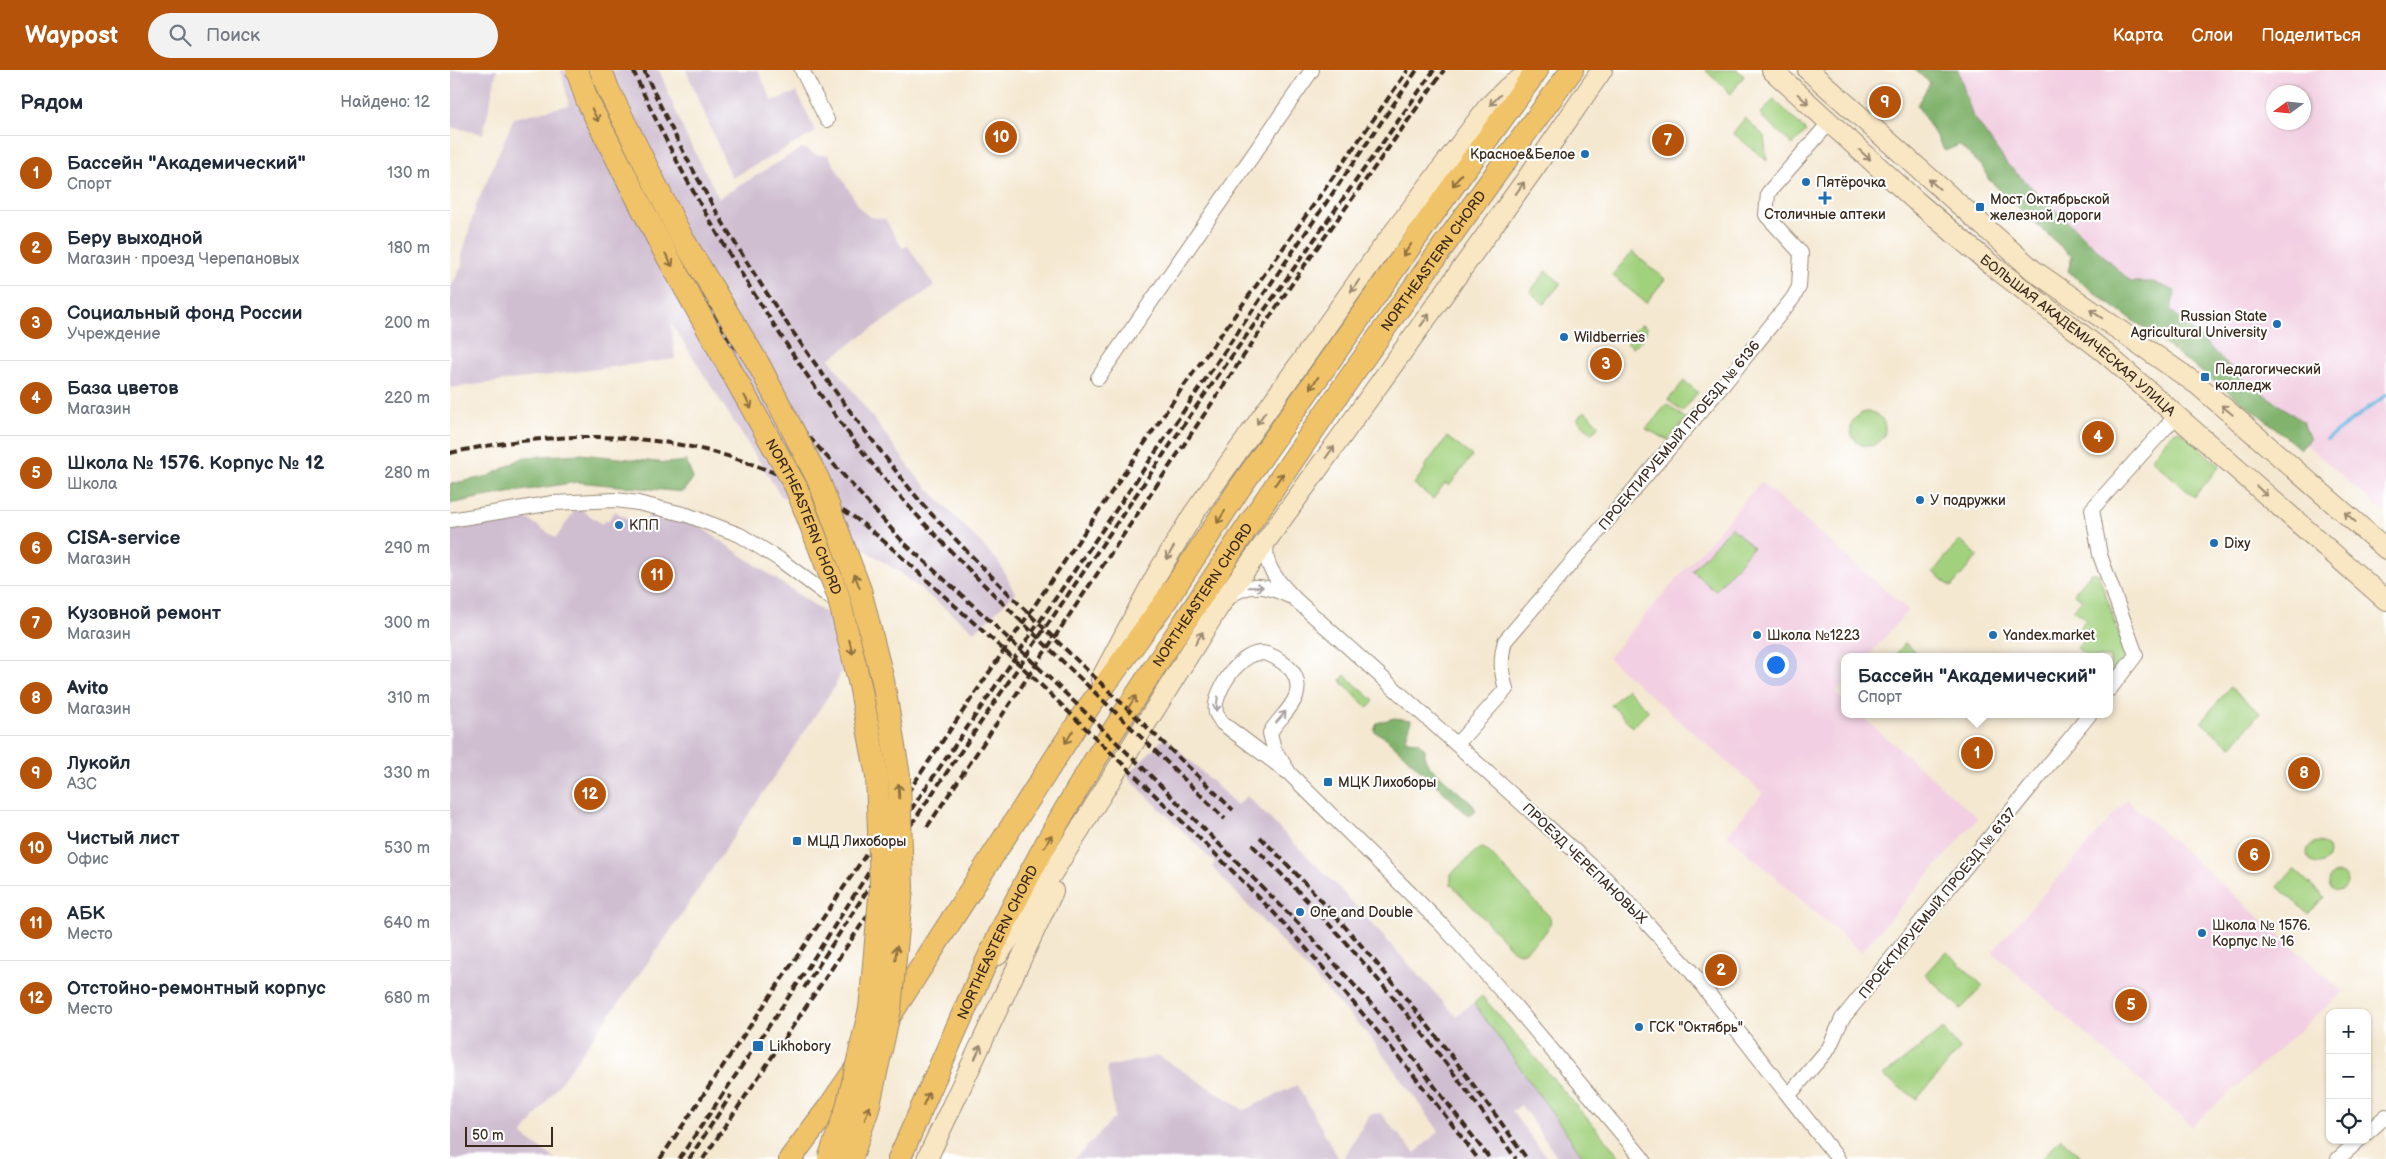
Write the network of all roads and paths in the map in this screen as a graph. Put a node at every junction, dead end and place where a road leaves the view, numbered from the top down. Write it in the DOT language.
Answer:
graph roads {
  1 [pos="577,70"];
  2 [pos="601,70"];
  3 [pos="802,70"];
  4 [pos="1312,70"];
  5 [pos="1533,70"];
  6 [pos="1537,70"];
  7 [pos="1572,70"];
  8 [pos="1602,70"];
  9 [pos="1772,70"];
  10 [pos="1808,70"];
  11 [pos="827,120"];
  12 [pos="1829,123"];
  13 [pos="1098,378"];
  14 [pos="2177,415"];
  15 [pos="450,520"];
  16 [pos="1269,536"];
  17 [pos="2386,549"];
  18 [pos="1296,600"];
  19 [pos="2386,600"];
  20 [pos="1220,605"];
  21 [pos="868,626"];
  22 [pos="2113,685"];
  23 [pos="1083,715"];
  24 [pos="2087,718"];
  25 [pos="1456,744"];
  26 [pos="1290,774"];
  27 [pos="1105,786"];
  28 [pos="974,992"];
  29 [pos="1790,1095"];
  30 [pos="2386,1116"];
  31 [pos="2371,1129"];
  32 [pos="2355,1144"];
  33 [pos="790,1159"];
  34 [pos="829,1159"];
  35 [pos="851,1159"];
  36 [pos="899,1159"];
  37 [pos="927,1159"];
  38 [pos="1643,1159"];
  39 [pos="1838,1159"];
  40 [pos="2338,1159"];
  1 -- 34 [label="main road, NORTHEASTERN CHORD, one-way, bridge"];
  35 -- 2 [label="main road, NORTHEASTERN CHORD, one-way, bridge"];
  3 -- 11 [label="street"];
  4 -- 13 [label="street"];
  5 -- 23 [label="main road, one-way"];
  6 -- 23 [label="main road, NORTHEASTERN CHORD, one-way"];
  28 -- 7 [label="main road, NORTHEASTERN CHORD, one-way"];
  16 -- 8 [label="main road, one-way"];
  9 -- 12 [label="main road, БОЛЬШАЯ АКАДЕМИЧЕСКАЯ УЛИЦА, one-way"];
  17 -- 10 [label="main road, БОЛЬШАЯ АКАДЕМИЧЕСКАЯ УЛИЦА, one-way"];
  12 -- 14 [label="main road, БОЛЬШАЯ АКАДЕМИЧЕСКАЯ УЛИЦА, one-way"];
  12 -- 25 [label="street, ПРОЕКТИРУЕМЫЙ ПРОЕЗД № 6136"];
  14 -- 19 [label="main road, БОЛЬШАЯ АКАДЕМИЧЕСКАЯ УЛИЦА, one-way"];
  14 -- 22 [label="street"];
  15 -- 21 [label="street"];
  16 -- 18 [label="street, ПРОЕЗД ЧЕРЕПАНОВЫХ"];
  16 -- 20 [label="main road"];
  20 -- 18 [label="street, ПРОЕЗД ЧЕРЕПАНОВЫХ, one-way"];
  18 -- 25 [label="street, ПРОЕЗД ЧЕРЕПАНОВЫХ"];
  27 -- 20 [label="main road, one-way"];
  23 -- 33 [label="main road, NORTHEASTERN CHORD, one-way"];
  24 -- 29 [label="street, ПРОЕКТИРУЕМЫЙ ПРОЕЗД № 6137"];
  25 -- 29 [label="street, ПРОЕЗД ЧЕРЕПАНОВЫХ"];
  26 -- 26 [label="street, one-way"];
  26 -- 38 [label="street"];
  27 -- 28 [label="main road"];
  37 -- 27 [label="main road, one-way"];
  36 -- 28 [label="main road, NORTHEASTERN CHORD, one-way"];
  29 -- 39 [label="street, ПРОЕЗД ЧЕРЕПАНОВЫХ"];
  30 -- 31 [label="street"];
  32 -- 40 [label="street"];
}
